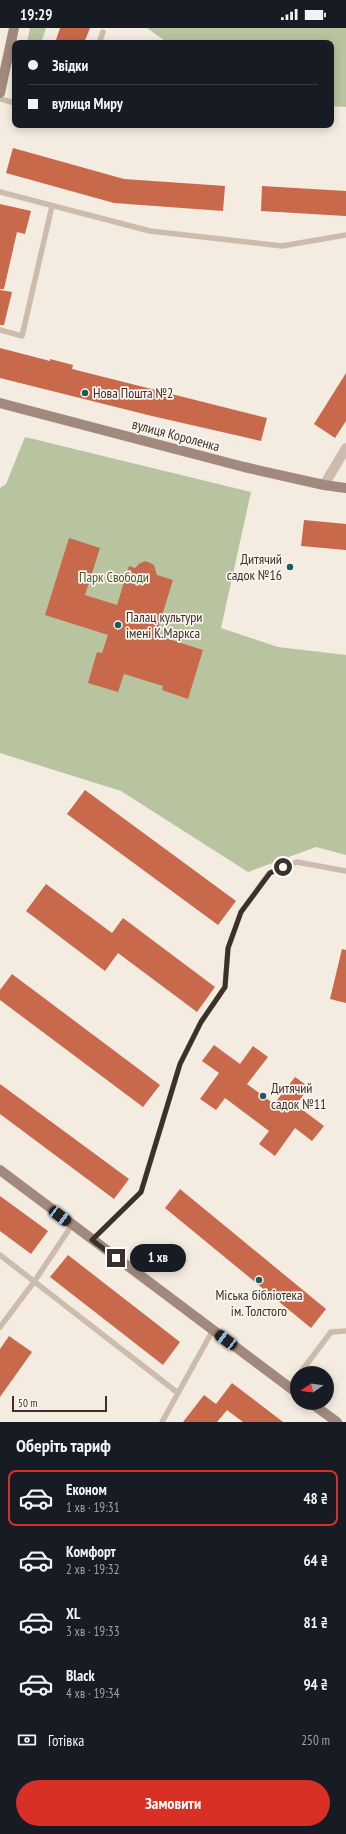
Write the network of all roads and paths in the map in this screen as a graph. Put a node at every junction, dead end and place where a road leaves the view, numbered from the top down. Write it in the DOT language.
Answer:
graph roads {
  1 [pos="14,28"];
  2 [pos="103,32"];
  3 [pos="100,40"];
  4 [pos="0,92"];
  5 [pos="0,99"];
  6 [pos="12,103"];
  7 [pos="0,192"];
  8 [pos="52,206"];
  9 [pos="346,235"];
  10 [pos="0,330"];
  11 [pos="0,403"];
  12 [pos="346,448"];
  13 [pos="324,485"];
  14 [pos="346,488"];
  15 [pos="346,871"];
  16 [pos="0,1170"];
  17 [pos="72,1225"];
  18 [pos="92,1240"];
  19 [pos="0,1255"];
  20 [pos="34,1282"];
  21 [pos="0,1327"];
  22 [pos="213,1330"];
  23 [pos="346,1331"];
  24 [pos="305,1366"];
  25 [pos="290,1388"];
  26 [pos="178,1394"];
  27 [pos="321,1410"];
  28 [pos="162,1422"];
  29 [pos="337,1422"];
  1 -- 4 [label="main road"];
  2 -- 3 [label="lane"];
  5 -- 6 [label="lane"];
  7 -- 8 [label="lane"];
  8 -- 9 [label="lane"];
  8 -- 10 [label="lane"];
  11 -- 13 [label="main road, вулиця Короленка"];
  12 -- 13 [label="street"];
  13 -- 14 [label="main road, вулиця Короленка"];
  15 -- 18 [label="lane"];
  16 -- 17 [label="main road"];
  17 -- 18 [label="main road"];
  17 -- 20 [label="lane"];
  18 -- 22 [label="main road"];
  19 -- 20 [label="lane"];
  20 -- 21 [label="lane"];
  20 -- 26 [label="lane"];
  22 -- 25 [label="main road"];
  22 -- 26 [label="lane"];
  23 -- 24 [label="lane"];
  26 -- 28 [label="lane"];
  27 -- 29 [label="main road"];
}
